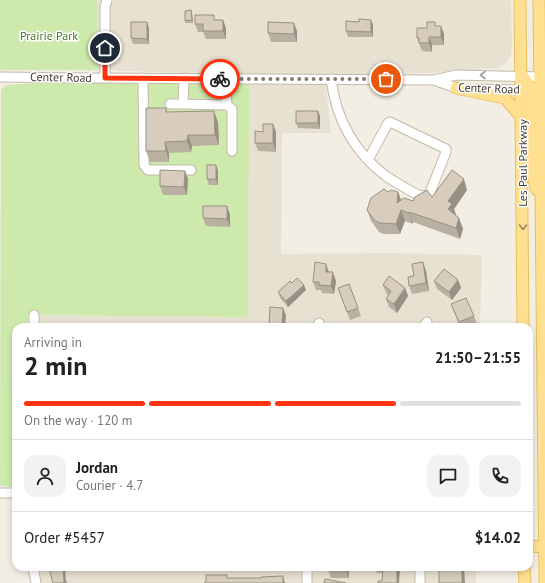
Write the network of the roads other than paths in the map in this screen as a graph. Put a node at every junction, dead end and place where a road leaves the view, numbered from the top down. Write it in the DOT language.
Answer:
graph roads {
  1 [pos="107,0"];
  2 [pos="520,0"];
  3 [pos="526,0"];
  4 [pos="539,0"];
  5 [pos="543,58"];
  6 [pos="0,76"];
  7 [pos="524,76"];
  8 [pos="543,77"];
  9 [pos="105,78"];
  10 [pos="143,78"];
  11 [pos="184,78"];
  12 [pos="225,79"];
  13 [pos="331,79"];
  14 [pos="434,80"];
  15 [pos="456,88"];
  16 [pos="535,91"];
  17 [pos="170,104"];
  18 [pos="183,104"];
  19 [pos="227,105"];
  20 [pos="522,118"];
  21 [pos="232,151"];
  22 [pos="368,160"];
  23 [pos="192,170"];
  24 [pos="34,315"];
  25 [pos="34,323"];
  26 [pos="523,323"];
  27 [pos="0,492"];
  28 [pos="12,493"];
  29 [pos="533,546"];
  30 [pos="544,547"];
  31 [pos="34,571"];
  32 [pos="307,571"];
  33 [pos="420,571"];
  34 [pos="524,571"];
  35 [pos="36,583"];
  36 [pos="307,583"];
  37 [pos="420,583"];
  38 [pos="525,583"];
  39 [pos="545,583"];
  1 -- 9 [label="street"];
  2 -- 7 [label="main road, Les Paul Parkway"];
  3 -- 7 [label="main road"];
  4 -- 5 [label="main road, Les Paul Parkway"];
  5 -- 8 [label="main road, Les Paul Parkway"];
  6 -- 9 [label="street, Center Road"];
  7 -- 8 [label="street, Center Road"];
  7 -- 14 [label="street, Center Road, one-way"];
  7 -- 16 [label="main road, Les Paul Parkway"];
  7 -- 16 [label="main road"];
  8 -- 16 [label="main road, Les Paul Parkway"];
  9 -- 10 [label="street, Center Road"];
  10 -- 11 [label="street, Center Road"];
  10 -- 23 [label="street"];
  11 -- 12 [label="street, Center Road"];
  11 -- 18 [label="street"];
  12 -- 13 [label="street, Center Road"];
  12 -- 19 [label="street"];
  13 -- 14 [label="street, Center Road"];
  13 -- 22 [label="street"];
  14 -- 15 [label="street, Center Road"];
  15 -- 16 [label="street, Center Road"];
  15 -- 20 [label="main road"];
  16 -- 20 [label="main road, Les Paul Parkway"];
  16 -- 30 [label="main road, Les Paul Parkway"];
  17 -- 18 [label="street"];
  18 -- 19 [label="street"];
  19 -- 21 [label="street"];
  20 -- 26 [label="main road, Les Paul Parkway, one-way"];
  22 -- 22 [label="street"];
  24 -- 25 [label="street"];
  27 -- 28 [label="street"];
  29 -- 30 [label="main road"];
  30 -- 39 [label="main road, Les Paul Parkway"];
  31 -- 35 [label="street"];
  32 -- 36 [label="street"];
  33 -- 37 [label="street"];
  34 -- 38 [label="main road"];
}
